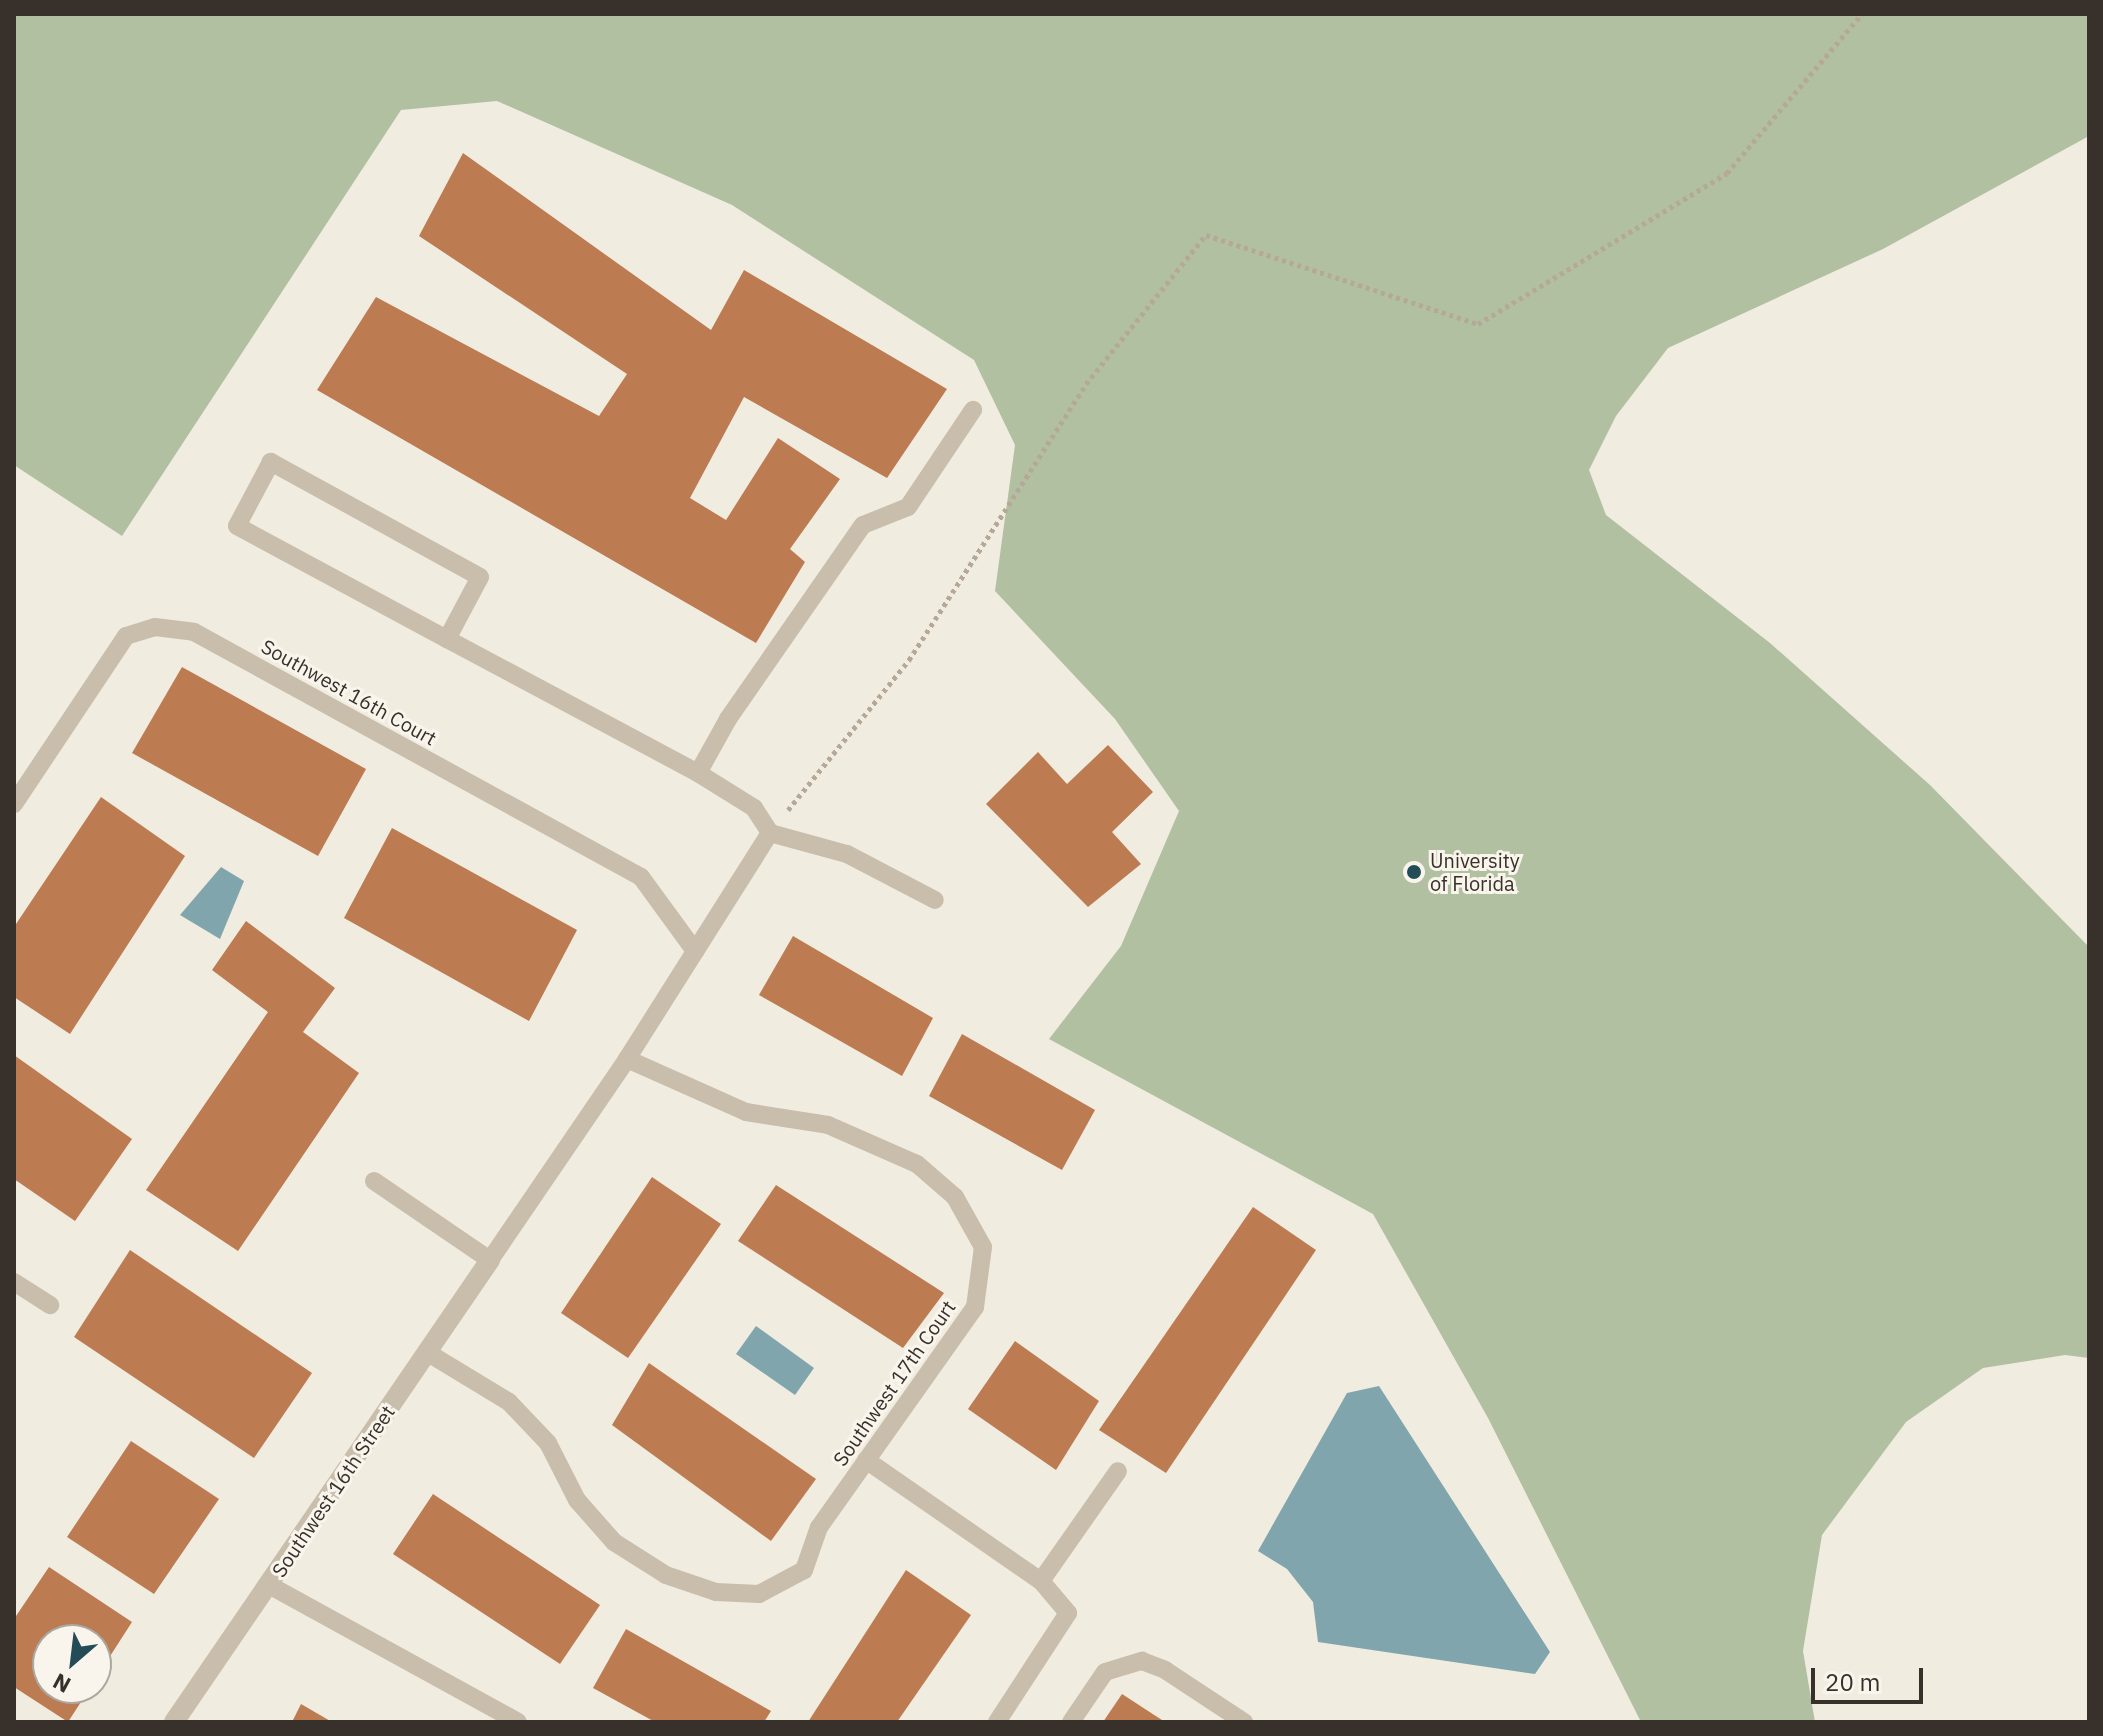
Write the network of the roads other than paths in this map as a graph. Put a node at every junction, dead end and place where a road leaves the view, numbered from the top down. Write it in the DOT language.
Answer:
graph roads {
  1 [pos="973,410"];
  2 [pos="447,639"];
  3 [pos="698,773"];
  4 [pos="14,804"];
  5 [pos="770,833"];
  6 [pos="935,900"];
  7 [pos="695,951"];
  8 [pos="627,1059"];
  9 [pos="374,1181"];
  10 [pos="490,1260"];
  11 [pos="14,1282"];
  12 [pos="50,1305"];
  13 [pos="428,1353"];
  14 [pos="866,1460"];
  15 [pos="1118,1471"];
  16 [pos="1041,1581"];
  17 [pos="269,1585"];
  18 [pos="174,1722"];
  19 [pos="518,1722"];
  20 [pos="997,1722"];
  21 [pos="1071,1722"];
  22 [pos="1244,1722"];
  1 -- 3 [label="lane"];
  2 -- 2 [label="lane"];
  2 -- 3 [label="lane"];
  3 -- 5 [label="lane"];
  4 -- 7 [label="lane, Southwest 16th Court"];
  5 -- 6 [label="lane"];
  5 -- 7 [label="lane"];
  7 -- 8 [label="lane"];
  8 -- 10 [label="lane"];
  8 -- 14 [label="lane, Southwest 17th Court"];
  9 -- 10 [label="lane"];
  10 -- 13 [label="street, Southwest 16th Street"];
  11 -- 12 [label="lane"];
  13 -- 14 [label="lane, Southwest 17th Court"];
  13 -- 17 [label="street, Southwest 16th Street"];
  14 -- 16 [label="lane"];
  15 -- 16 [label="lane"];
  16 -- 20 [label="lane"];
  17 -- 18 [label="street, Southwest 16th Street"];
  17 -- 19 [label="lane"];
  21 -- 22 [label="lane"];
}
